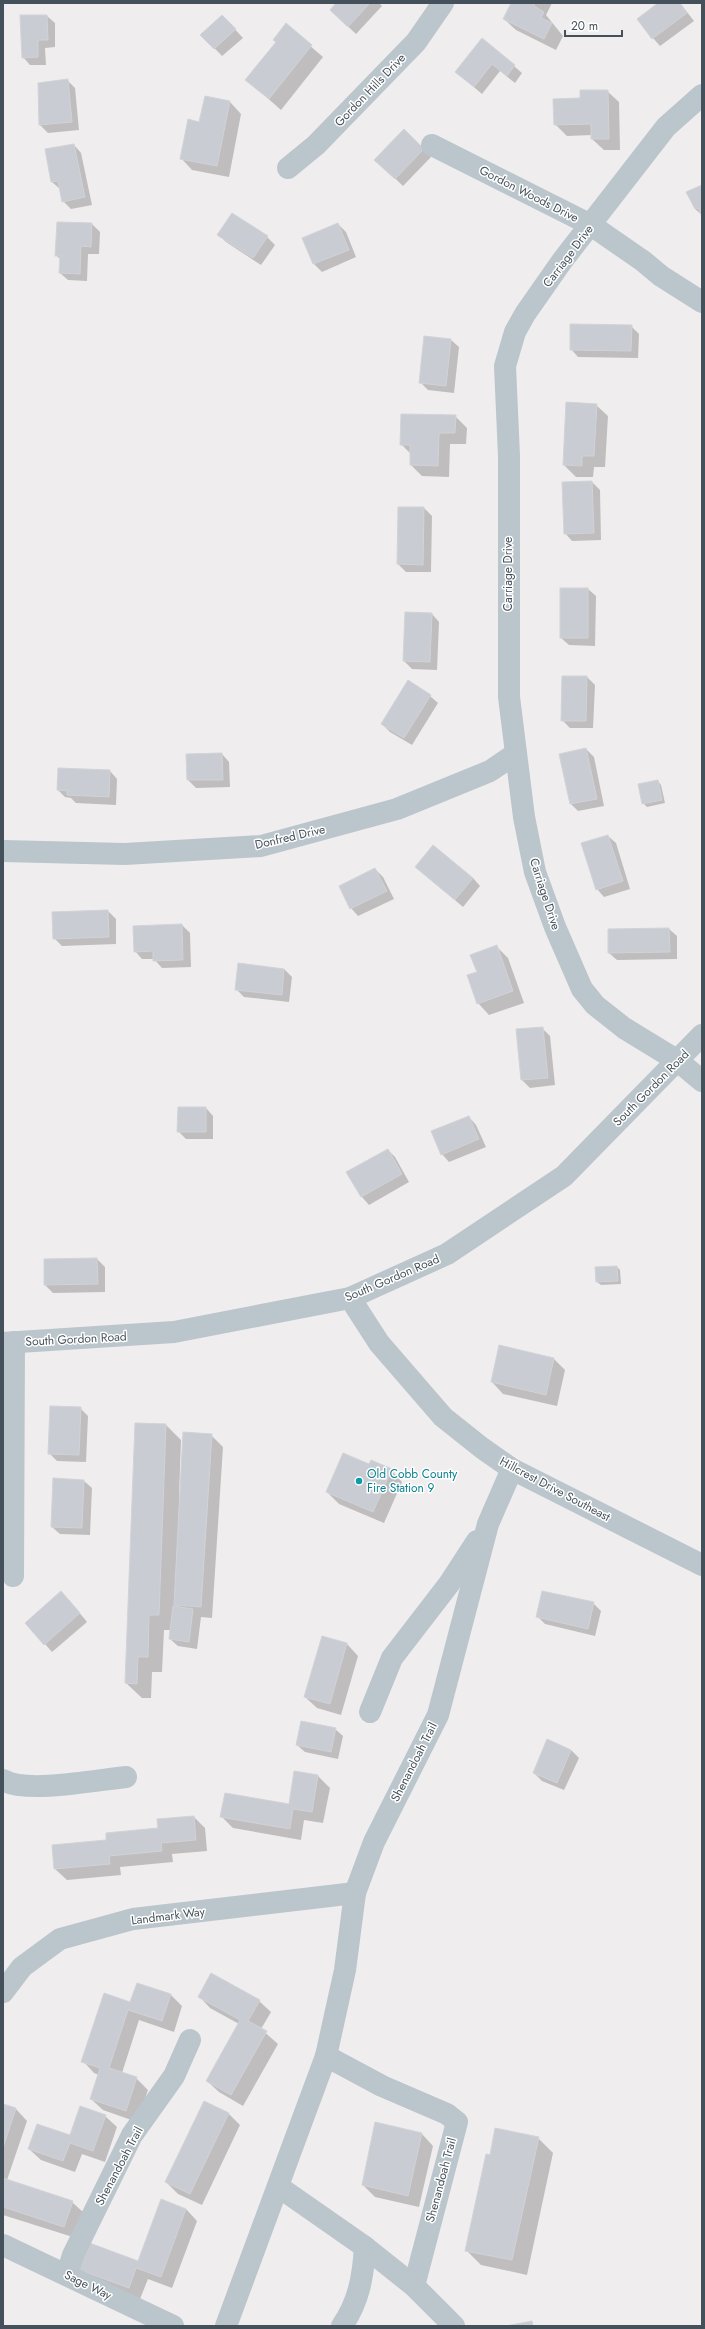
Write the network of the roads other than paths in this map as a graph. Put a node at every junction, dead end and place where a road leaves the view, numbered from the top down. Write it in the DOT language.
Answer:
graph roads {
  1 [pos="443,3"];
  2 [pos="702,95"];
  3 [pos="432,145"];
  4 [pos="288,168"];
  5 [pos="591,225"];
  6 [pos="702,302"];
  7 [pos="515,754"];
  8 [pos="3,851"];
  9 [pos="702,1035"];
  10 [pos="678,1061"];
  11 [pos="702,1081"];
  12 [pos="350,1298"];
  13 [pos="9,1343"];
  14 [pos="512,1469"];
  15 [pos="488,1524"];
  16 [pos="702,1565"];
  17 [pos="13,1576"];
  18 [pos="370,1712"];
  19 [pos="126,1777"];
  20 [pos="3,1780"];
  21 [pos="355,1893"];
  22 [pos="5,1985"];
  23 [pos="190,2040"];
  24 [pos="326,2056"];
  25 [pos="279,2187"];
  26 [pos="3,2245"];
  27 [pos="365,2247"];
  28 [pos="67,2275"];
  29 [pos="414,2286"];
  30 [pos="173,2326"];
  31 [pos="226,2326"];
  32 [pos="342,2326"];
  33 [pos="454,2326"];
  1 -- 4 [label="street, Gordon Hills Drive"];
  2 -- 5 [label="street, Carriage Drive"];
  3 -- 5 [label="street, Gordon Woods Drive"];
  5 -- 6 [label="street, Gordon Woods Drive"];
  5 -- 7 [label="street, Carriage Drive"];
  7 -- 8 [label="street, Donfred Drive"];
  7 -- 10 [label="street, Carriage Drive"];
  9 -- 10 [label="street, South Gordon Road"];
  10 -- 11 [label="street, Carriage Drive"];
  10 -- 12 [label="street, South Gordon Road"];
  12 -- 13 [label="street, South Gordon Road"];
  12 -- 14 [label="street, Hillcrest Drive Southeast"];
  13 -- 17 [label="street"];
  14 -- 15 [label="street, Shenandoah Trail"];
  14 -- 16 [label="street, Hillcrest Drive Southeast"];
  15 -- 18 [label="street"];
  15 -- 21 [label="street, Shenandoah Trail"];
  19 -- 20 [label="street"];
  21 -- 22 [label="street, Landmark Way"];
  21 -- 24 [label="street, Shenandoah Trail"];
  23 -- 28 [label="street, Shenandoah Trail"];
  24 -- 25 [label="street, Shenandoah Trail"];
  24 -- 29 [label="street, Shenandoah Trail"];
  25 -- 27 [label="street"];
  25 -- 31 [label="street, Shenandoah Trail"];
  26 -- 28 [label="street, Sage Way"];
  27 -- 29 [label="street"];
  27 -- 32 [label="street"];
  28 -- 30 [label="street, Sage Way"];
  29 -- 33 [label="street"];
}
